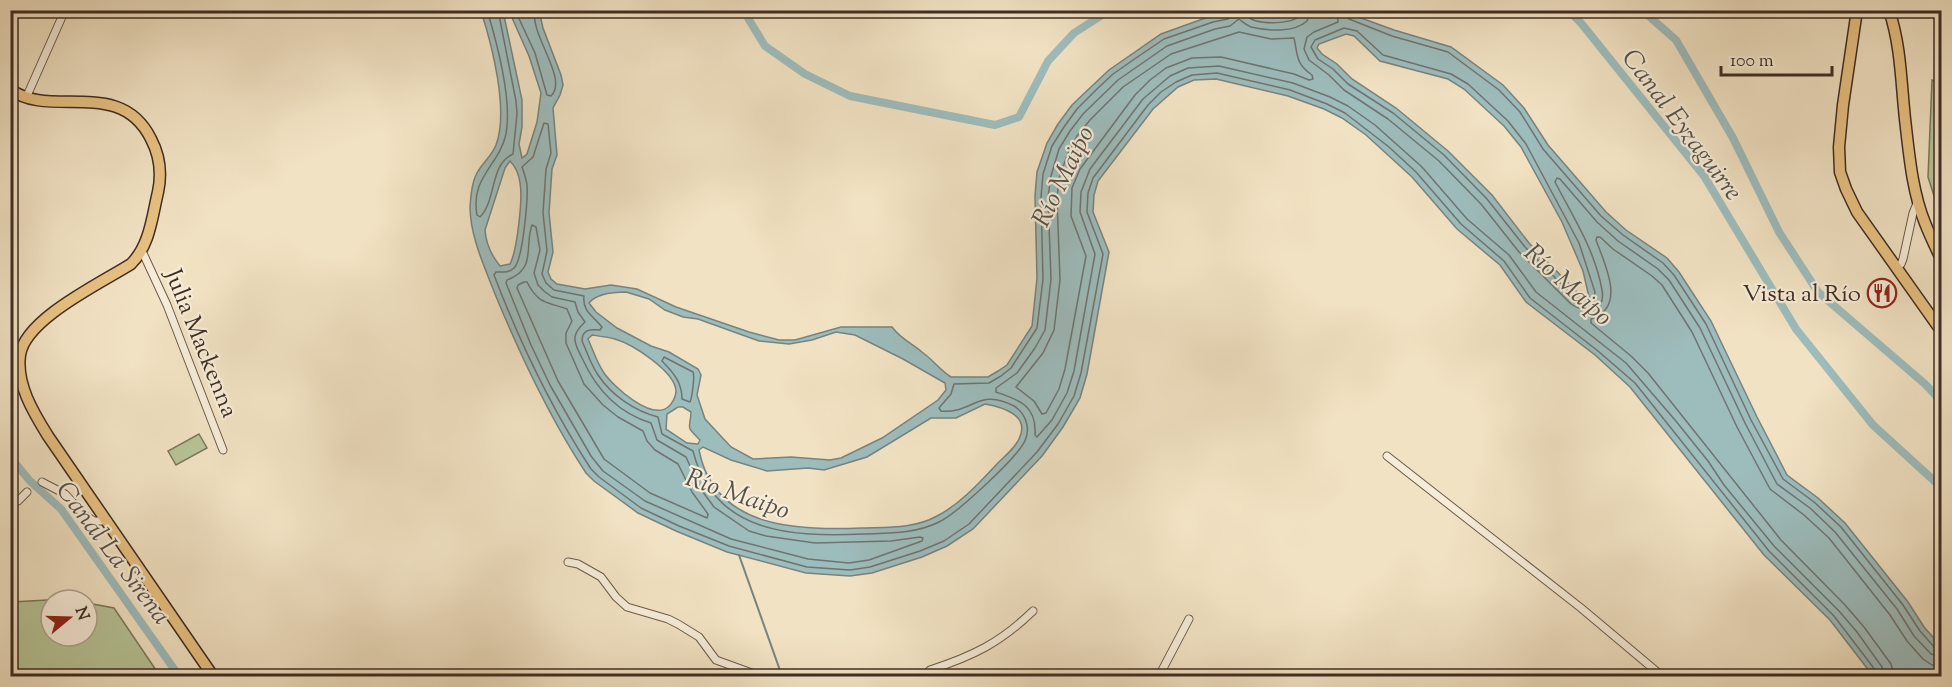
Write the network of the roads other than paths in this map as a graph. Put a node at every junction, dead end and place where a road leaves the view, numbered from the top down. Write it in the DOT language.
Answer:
graph roads {
  1 [pos="65,10"];
  2 [pos="1857,10"];
  3 [pos="1889,10"];
  4 [pos="10,89"];
  5 [pos="26,98"];
  6 [pos="1918,201"];
  7 [pos="142,251"];
  8 [pos="1941,261"];
  9 [pos="1896,267"];
  10 [pos="1941,332"];
  11 [pos="223,450"];
  12 [pos="1387,456"];
  13 [pos="42,482"];
  14 [pos="27,492"];
  15 [pos="10,499"];
  16 [pos="108,521"];
  17 [pos="568,562"];
  18 [pos="1033,611"];
  19 [pos="1189,619"];
  20 [pos="213,676"];
  21 [pos="760,676"];
  22 [pos="925,676"];
  23 [pos="1159,676"];
  24 [pos="1662,676"];
  1 -- 5 [label="street"];
  2 -- 9 [label="main road"];
  3 -- 6 [label="main road"];
  4 -- 5 [label="main road"];
  5 -- 7 [label="main road"];
  6 -- 8 [label="main road"];
  6 -- 9 [label="street"];
  7 -- 11 [label="street, Julia Mackenna"];
  7 -- 16 [label="main road"];
  9 -- 10 [label="main road"];
  12 -- 24 [label="street"];
  13 -- 16 [label="street"];
  14 -- 15 [label="street"];
  16 -- 20 [label="main road"];
  17 -- 21 [label="street"];
  18 -- 22 [label="street"];
  19 -- 23 [label="street"];
}
